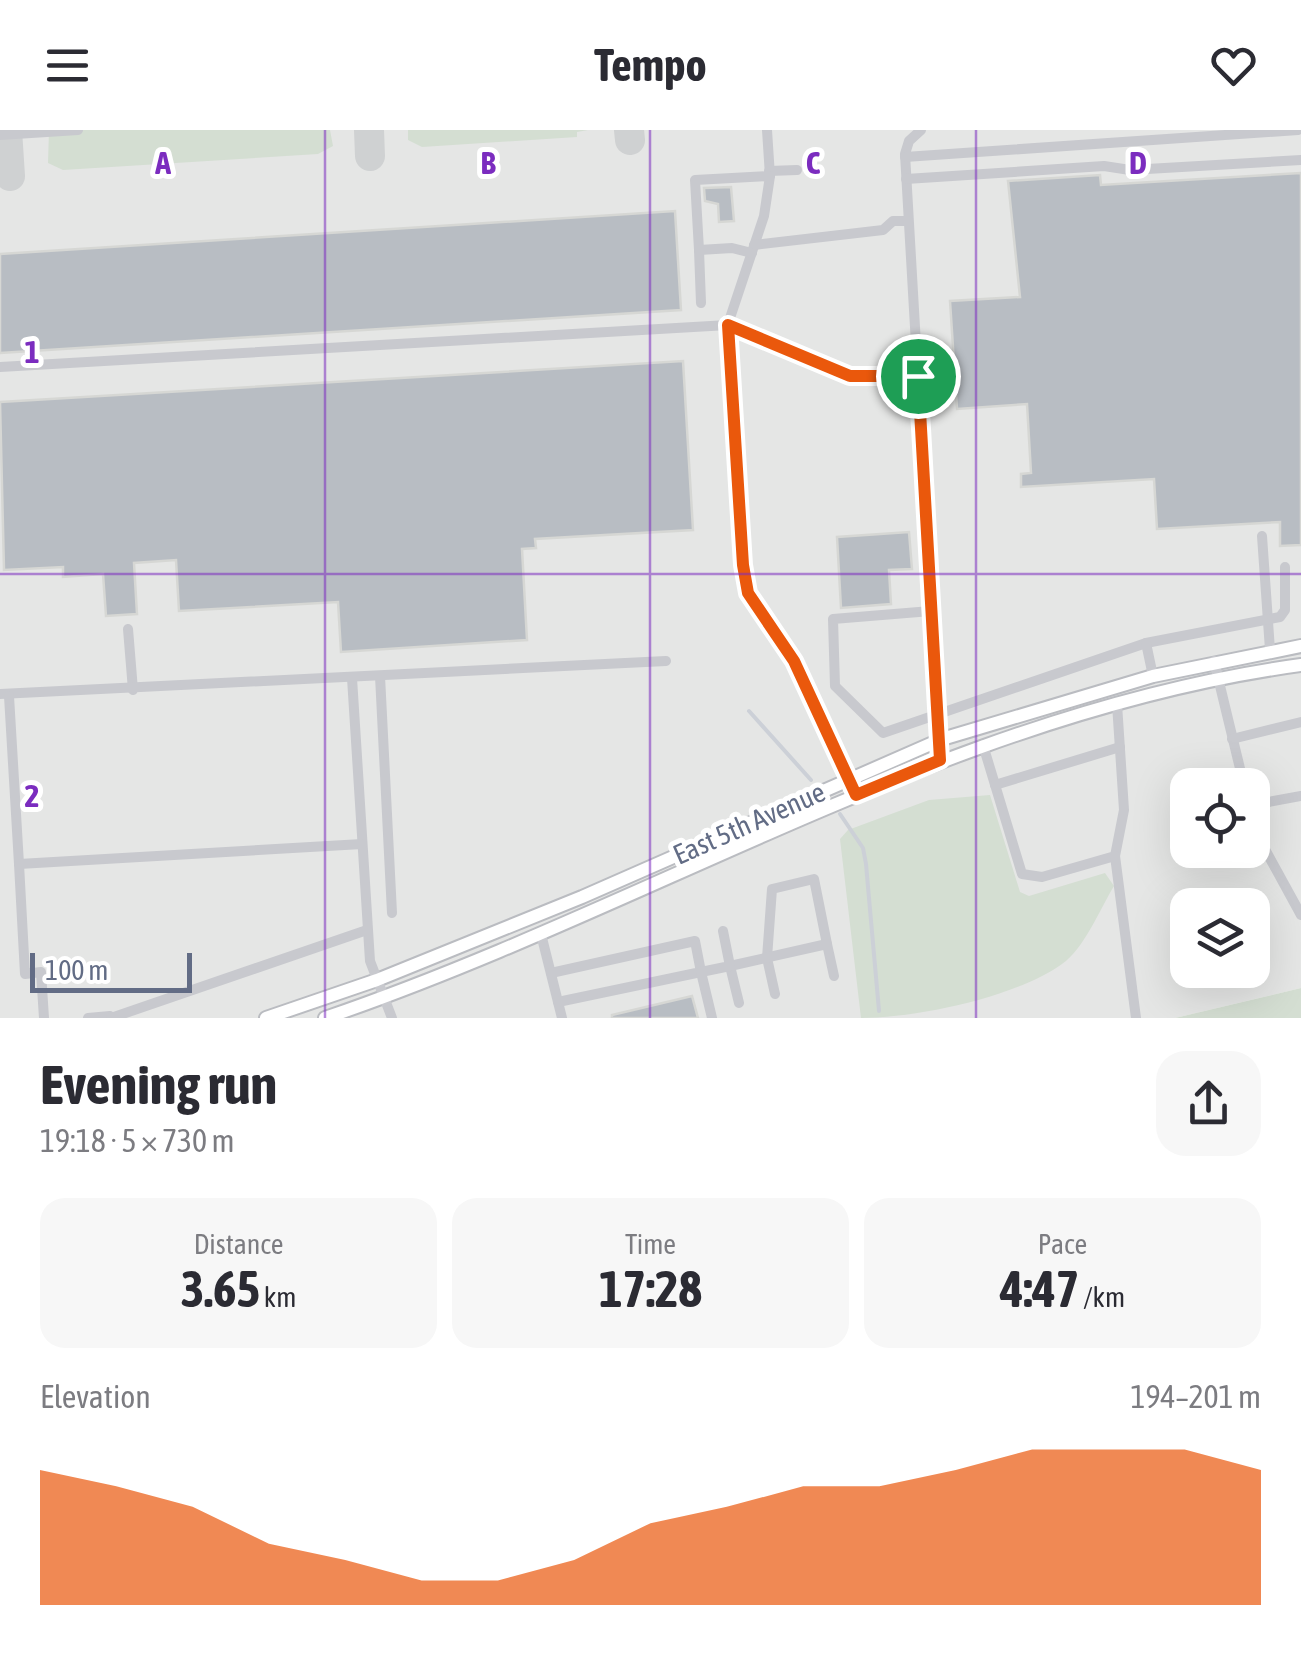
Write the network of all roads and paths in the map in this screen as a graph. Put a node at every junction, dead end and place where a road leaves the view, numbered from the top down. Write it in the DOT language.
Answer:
graph roads {
  1 [pos="78,130"];
  2 [pos="766,130"];
  3 [pos="921,130"];
  4 [pos="1298,130"];
  5 [pos="0,135"];
  6 [pos="905,157"];
  7 [pos="1301,160"];
  8 [pos="797,170"];
  9 [pos="770,174"];
  10 [pos="906,180"];
  11 [pos="908,221"];
  12 [pos="753,249"];
  13 [pos="699,250"];
  14 [pos="701,303"];
  15 [pos="728,325"];
  16 [pos="0,367"];
  17 [pos="918,376"];
  18 [pos="1262,536"];
  19 [pos="1286,567"];
  20 [pos="931,611"];
  21 [pos="1268,619"];
  22 [pos="128,629"];
  23 [pos="1146,642"];
  24 [pos="1301,646"];
  25 [pos="1270,650"];
  26 [pos="666,661"];
  27 [pos="1214,661"];
  28 [pos="1301,665"];
  29 [pos="380,676"];
  30 [pos="1153,676"];
  31 [pos="352,678"];
  32 [pos="1218,680"];
  33 [pos="133,690"];
  34 [pos="5,695"];
  35 [pos="1117,704"];
  36 [pos="937,712"];
  37 [pos="1301,722"];
  38 [pos="1232,738"];
  39 [pos="939,741"];
  40 [pos="983,745"];
  41 [pos="1120,747"];
  42 [pos="940,760"];
  43 [pos="1240,768"];
  44 [pos="849,778"];
  45 [pos="995,785"];
  46 [pos="856,795"];
  47 [pos="1301,796"];
  48 [pos="1270,802"];
  49 [pos="362,844"];
  50 [pos="1115,856"];
  51 [pos="1270,857"];
  52 [pos="19,864"];
  53 [pos="392,913"];
  54 [pos="1301,915"];
  55 [pos="368,930"];
  56 [pos="723,932"];
  57 [pos="540,934"];
  58 [pos="828,944"];
  59 [pos="767,958"];
  60 [pos="730,966"];
  61 [pos="701,972"];
  62 [pos="551,973"];
  63 [pos="834,976"];
  64 [pos="377,980"];
  65 [pos="775,994"];
  66 [pos="384,998"];
  67 [pos="558,1002"];
  68 [pos="739,1002"];
  69 [pos="110,1017"];
  70 [pos="44,1018"];
  71 [pos="88,1018"];
  72 [pos="266,1018"];
  73 [pos="326,1018"];
  74 [pos="392,1018"];
  75 [pos="562,1018"];
  76 [pos="712,1018"];
  77 [pos="1136,1018"];
  1 -- 5 [label="street"];
  2 -- 9 [label="street"];
  3 -- 6 [label="street"];
  4 -- 6 [label="street"];
  6 -- 10 [label="street"];
  7 -- 10 [label="street"];
  8 -- 9 [label="street"];
  9 -- 12 [label="street"];
  9 -- 13 [label="street"];
  10 -- 11 [label="street"];
  11 -- 12 [label="street"];
  11 -- 17 [label="street"];
  12 -- 13 [label="street"];
  12 -- 15 [label="street"];
  13 -- 14 [label="street"];
  15 -- 16 [label="street"];
  15 -- 17 [label="street"];
  15 -- 44 [label="street"];
  17 -- 20 [label="street"];
  18 -- 21 [label="street"];
  19 -- 21 [label="street"];
  20 -- 36 [label="street"];
  20 -- 36 [label="street"];
  21 -- 23 [label="street"];
  21 -- 25 [label="street"];
  22 -- 33 [label="street"];
  23 -- 30 [label="street"];
  23 -- 36 [label="street"];
  24 -- 25 [label="main road, East 5th Avenue"];
  25 -- 27 [label="main road, East 5th Avenue"];
  26 -- 29 [label="street"];
  27 -- 30 [label="main road, East 5th Avenue"];
  27 -- 32 [label="street"];
  28 -- 32 [label="main road, East 5th Avenue"];
  29 -- 31 [label="street"];
  29 -- 53 [label="street"];
  30 -- 39 [label="main road, East 5th Avenue"];
  31 -- 33 [label="street"];
  31 -- 49 [label="street"];
  32 -- 35 [label="main road, East 5th Avenue"];
  32 -- 38 [label="street"];
  33 -- 34 [label="street"];
  34 -- 52 [label="street"];
  35 -- 40 [label="main road, East 5th Avenue"];
  35 -- 41 [label="street"];
  36 -- 39 [label="street"];
  37 -- 38 [label="street"];
  38 -- 43 [label="street"];
  39 -- 42 [label="street"];
  39 -- 44 [label="main road, East 5th Avenue"];
  40 -- 42 [label="main road, East 5th Avenue"];
  40 -- 45 [label="street"];
  41 -- 45 [label="street"];
  41 -- 50 [label="street"];
  42 -- 46 [label="main road, East 5th Avenue"];
  44 -- 46 [label="street"];
  44 -- 64 [label="main road, East 5th Avenue"];
  45 -- 50 [label="street"];
  46 -- 57 [label="main road, East 5th Avenue"];
  47 -- 48 [label="street"];
  49 -- 52 [label="street"];
  49 -- 55 [label="street"];
  50 -- 77 [label="street"];
  51 -- 54 [label="street"];
  52 -- 70 [label="street"];
  55 -- 64 [label="street"];
  55 -- 69 [label="street"];
  56 -- 60 [label="street"];
  57 -- 62 [label="street"];
  57 -- 66 [label="main road, East 5th Avenue"];
  58 -- 59 [label="street"];
  58 -- 59 [label="street"];
  58 -- 63 [label="street"];
  59 -- 60 [label="street"];
  59 -- 65 [label="street"];
  60 -- 61 [label="street"];
  60 -- 68 [label="street"];
  61 -- 62 [label="street"];
  61 -- 67 [label="street"];
  61 -- 76 [label="street"];
  62 -- 67 [label="street"];
  64 -- 66 [label="street"];
  64 -- 72 [label="main road, East 5th Avenue"];
  66 -- 73 [label="main road, East 5th Avenue"];
  66 -- 74 [label="street"];
  67 -- 75 [label="street"];
  69 -- 71 [label="street"];
}
